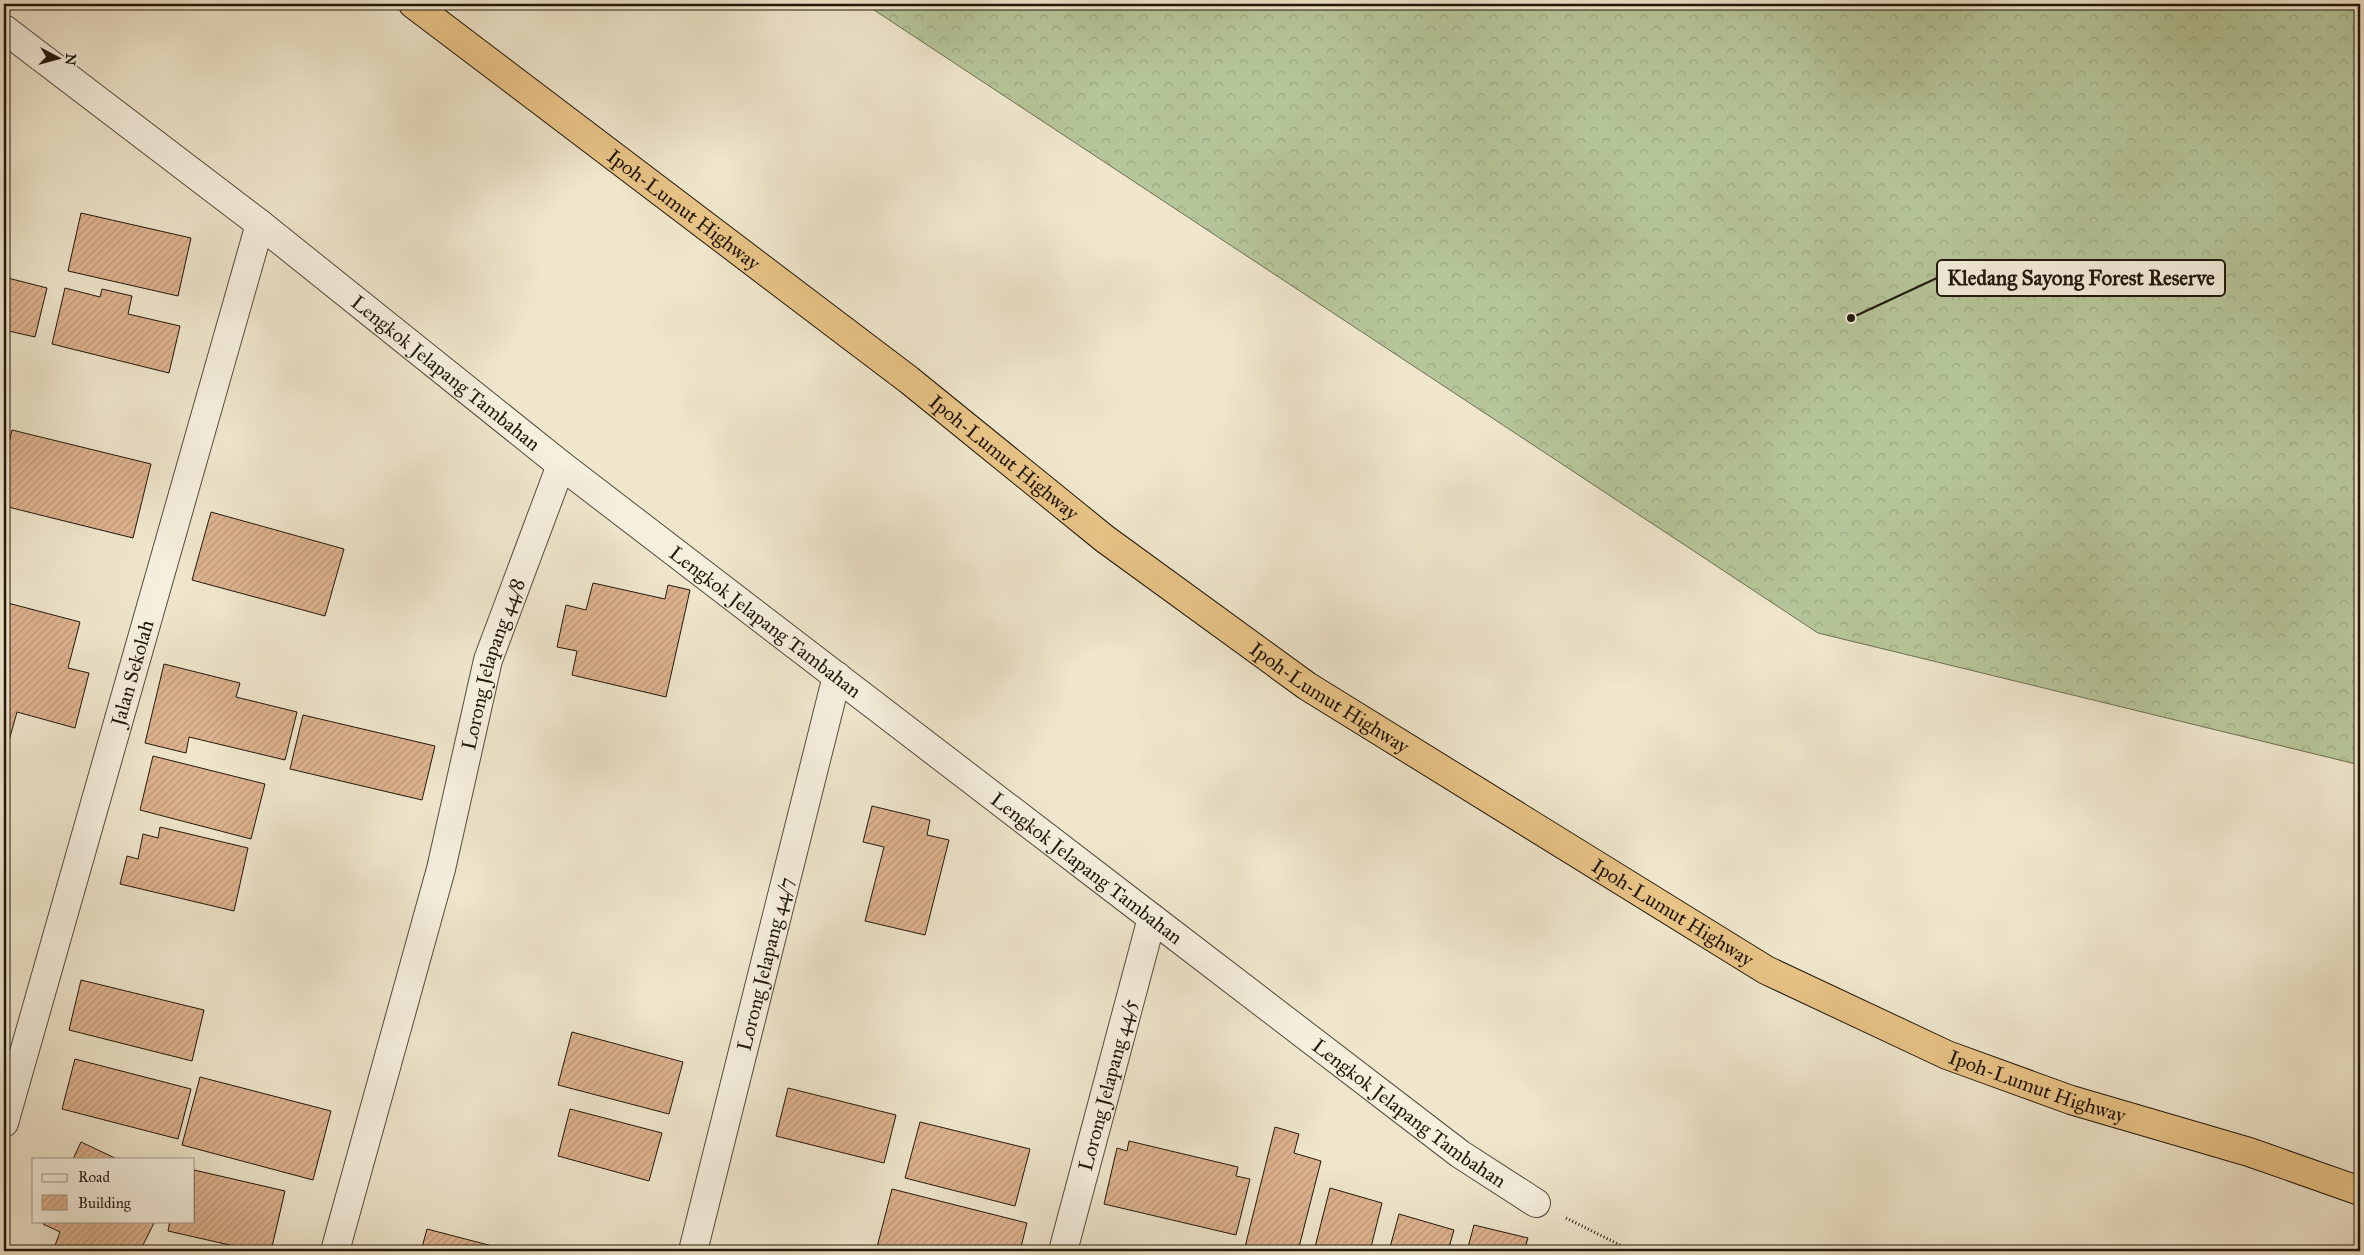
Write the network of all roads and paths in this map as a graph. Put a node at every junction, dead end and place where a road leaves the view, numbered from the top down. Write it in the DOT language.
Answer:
graph roads {
  1 [pos="413,4"];
  2 [pos="4,29"];
  3 [pos="260,224"];
  4 [pos="561,465"];
  5 [pos="836,676"];
  6 [pos="1152,918"];
  7 [pos="4,1123"];
  8 [pos="2360,1191"];
  9 [pos="1536,1203"];
  10 [pos="335,1251"];
  11 [pos="694,1251"];
  12 [pos="1063,1251"];
  13 [pos="1632,1251"];
  1 -- 8 [label="highway, Ipoh-Lumut Highway"];
  2 -- 3 [label="street, Lengkok Jelapang Tambahan"];
  3 -- 4 [label="street, Lengkok Jelapang Tambahan"];
  3 -- 7 [label="street, Jalan Sekolah"];
  4 -- 5 [label="street, Lengkok Jelapang Tambahan"];
  4 -- 10 [label="street, Lorong Jelapang 44/8"];
  5 -- 6 [label="street, Lengkok Jelapang Tambahan"];
  5 -- 11 [label="street, Lorong Jelapang 44/7"];
  6 -- 9 [label="street, Lengkok Jelapang Tambahan"];
  6 -- 12 [label="street, Lorong Jelapang 44/5"];
  9 -- 13 [label="path"];
}
